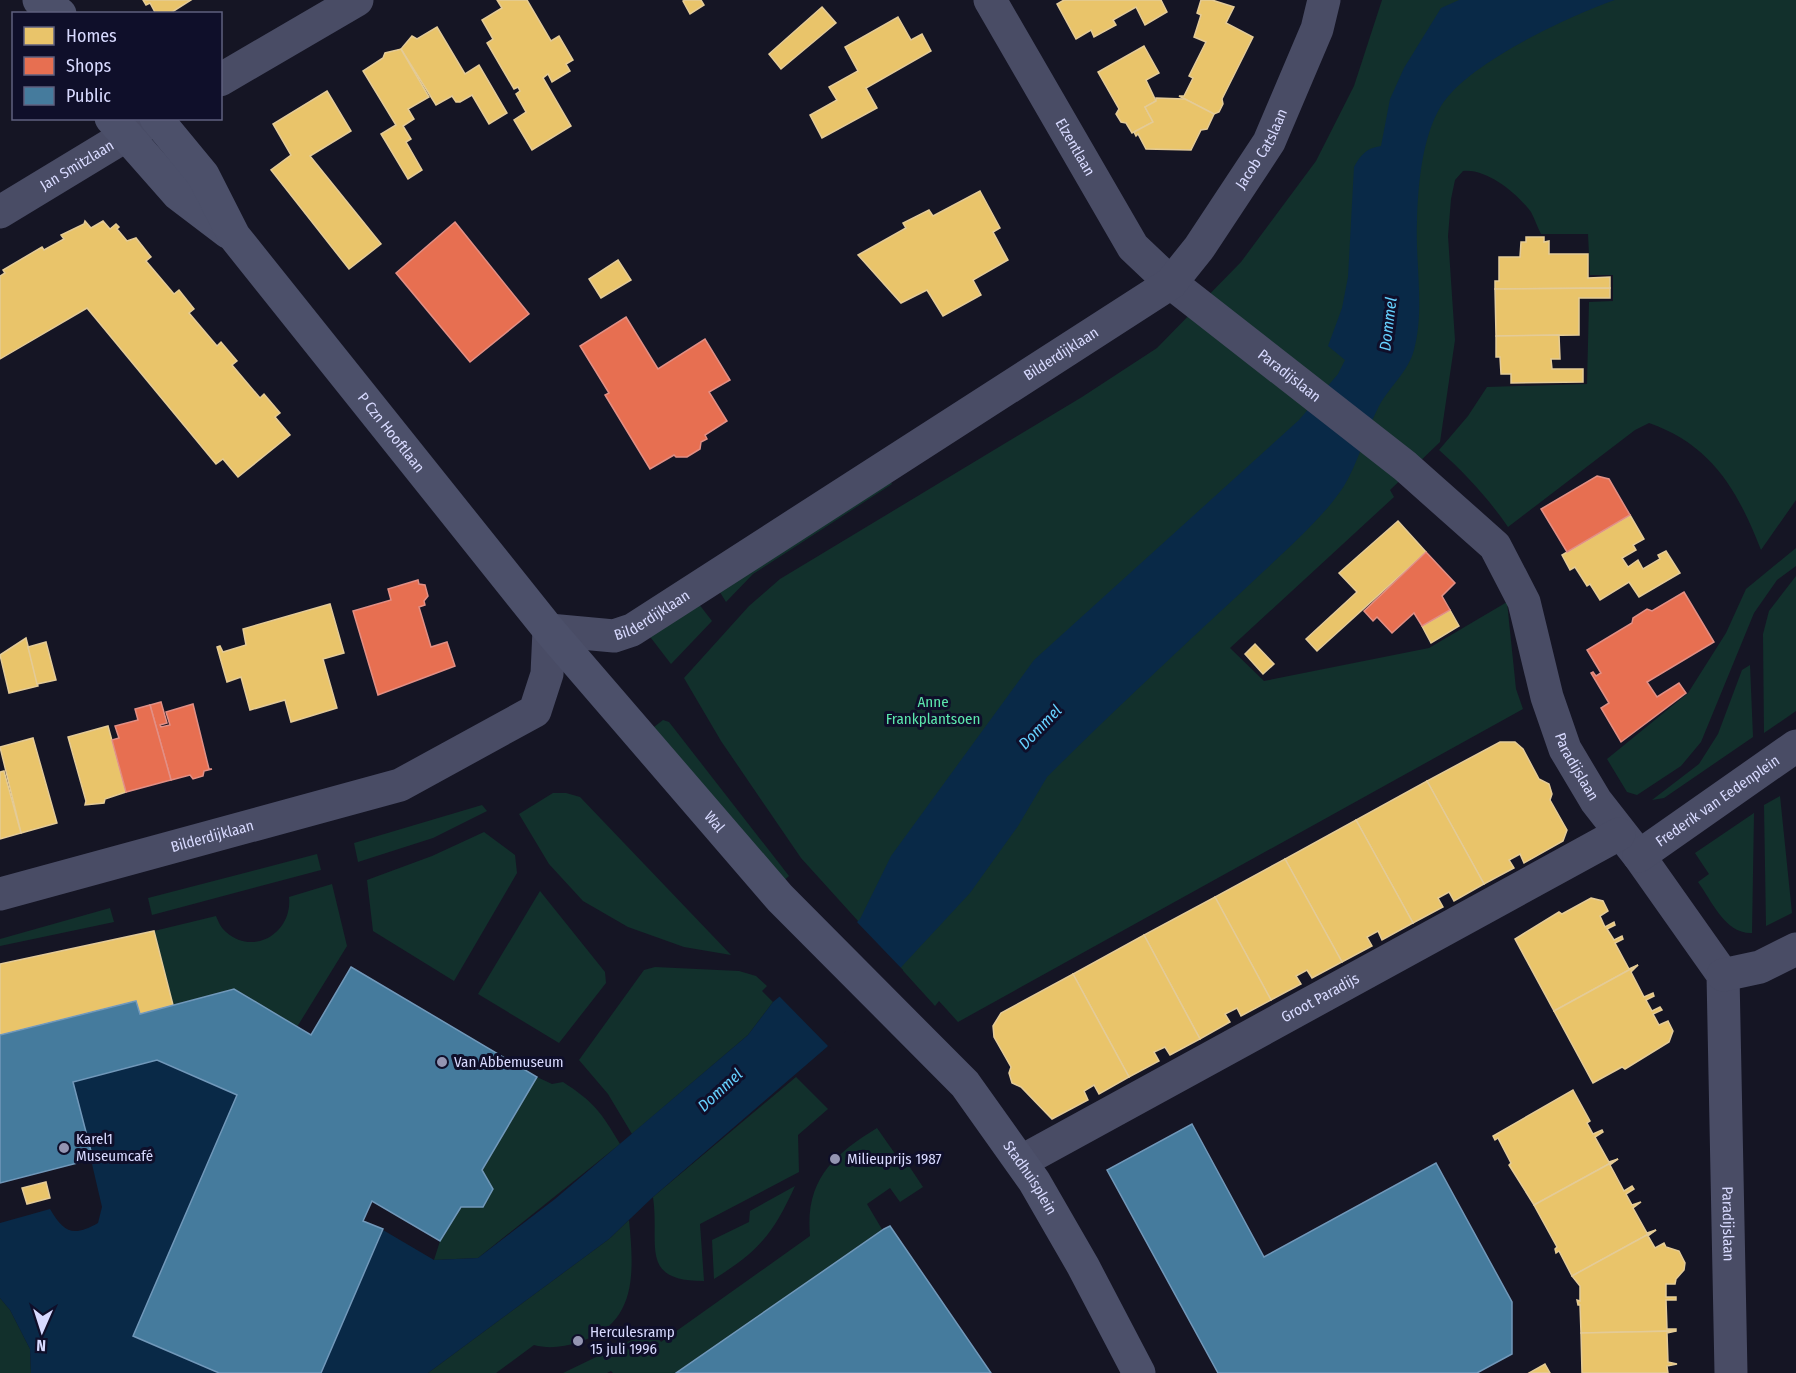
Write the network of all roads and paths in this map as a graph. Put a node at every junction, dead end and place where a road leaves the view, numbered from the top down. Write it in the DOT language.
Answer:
graph roads {
  1 [pos="37,0"];
  2 [pos="357,0"];
  3 [pos="990,0"];
  4 [pos="1324,0"];
  5 [pos="57,12"];
  6 [pos="222,79"];
  7 [pos="148,120"];
  8 [pos="157,120"];
  9 [pos="118,128"];
  10 [pos="0,212"];
  11 [pos="234,237"];
  12 [pos="1172,283"];
  13 [pos="549,630"];
  14 [pos="1796,746"];
  15 [pos="1629,845"];
  16 [pos="0,894"];
  17 [pos="1796,949"];
  18 [pos="1723,975"];
  19 [pos="888,1005"];
  20 [pos="1022,1161"];
  21 [pos="1139,1373"];
  22 [pos="1731,1373"];
  1 -- 5 [label="street"];
  2 -- 6 [label="street"];
  3 -- 12 [label="street, Elzentlaan"];
  4 -- 12 [label="street, Jacob Catslaan"];
  7 -- 9 [label="street, Jan Smitzlaan"];
  8 -- 11 [label="street, P Czn Hooftlaan"];
  9 -- 10 [label="street, Jan Smitzlaan"];
  9 -- 11 [label="street, P Czn Hooftlaan"];
  11 -- 13 [label="street, P Czn Hooftlaan"];
  12 -- 13 [label="street, Bilderdijklaan"];
  12 -- 15 [label="street, Paradijslaan"];
  13 -- 16 [label="street, Bilderdijklaan"];
  13 -- 19 [label="street, Wal"];
  14 -- 15 [label="street, Frederik van Eedenplein"];
  15 -- 18 [label="street, Paradijslaan"];
  15 -- 20 [label="street, Groot Paradijs"];
  17 -- 18 [label="street"];
  18 -- 22 [label="street, Paradijslaan"];
  19 -- 20 [label="street, Stadhuisplein"];
  20 -- 21 [label="street, Stadhuisplein"];
}
